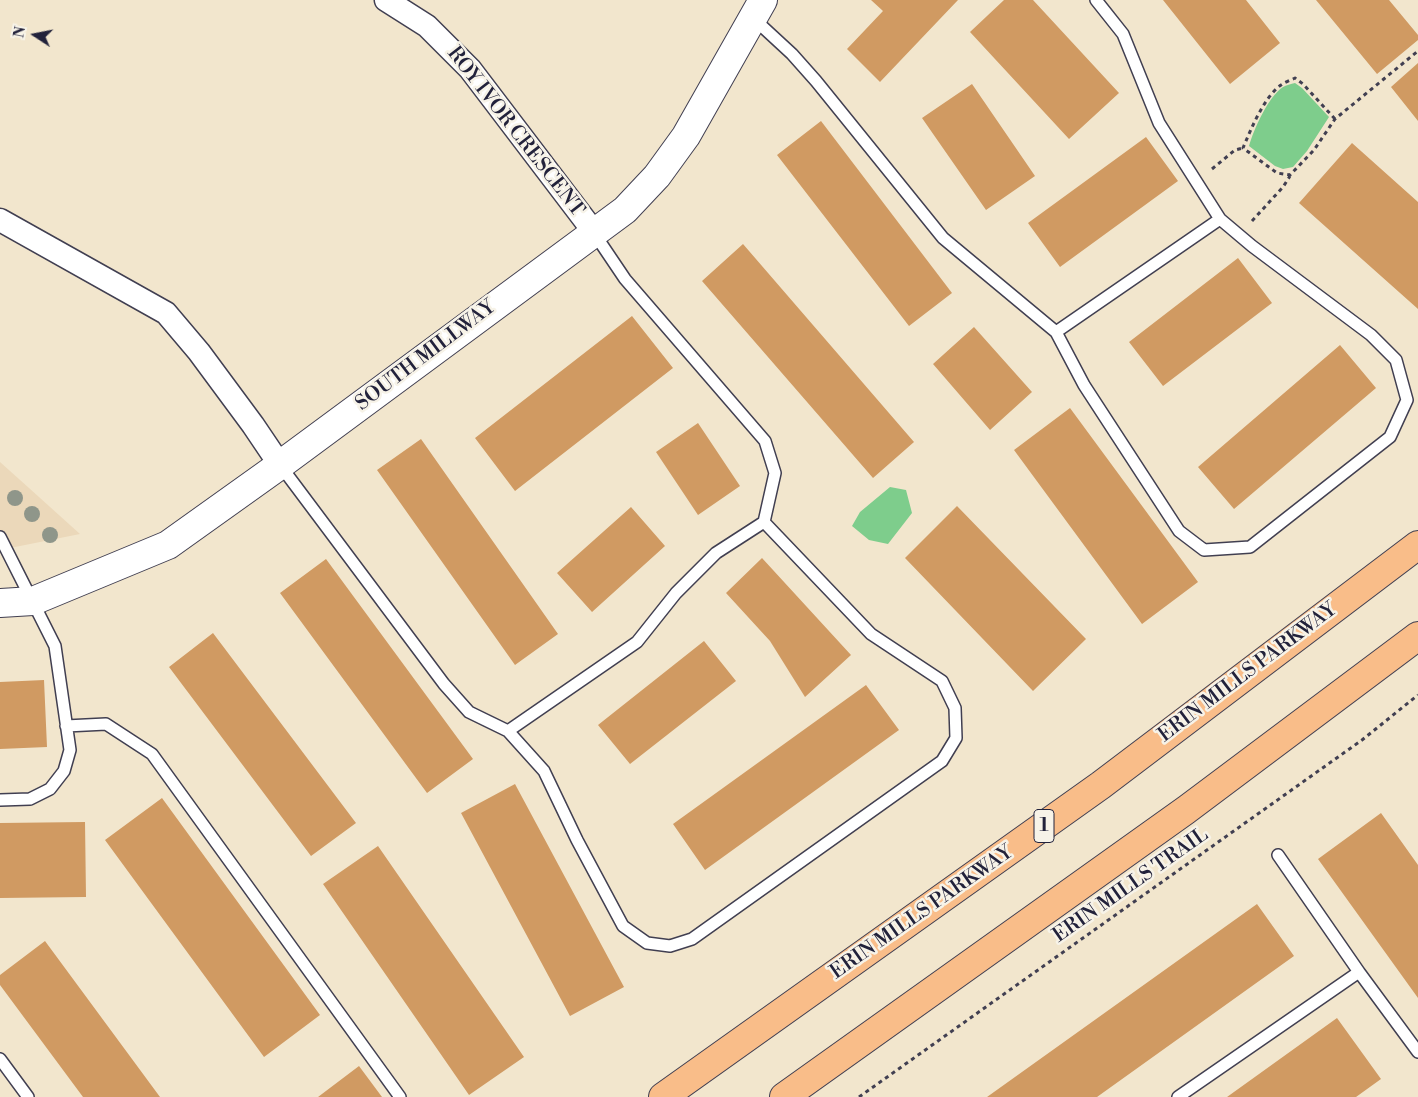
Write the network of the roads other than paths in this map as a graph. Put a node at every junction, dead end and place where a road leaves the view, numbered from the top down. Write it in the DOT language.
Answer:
graph roads {
  1 [pos="386,0"];
  2 [pos="1096,0"];
  3 [pos="758,9"];
  4 [pos="1220,219"];
  5 [pos="0,220"];
  6 [pos="594,232"];
  7 [pos="1056,332"];
  8 [pos="280,465"];
  9 [pos="764,522"];
  10 [pos="0,537"];
  11 [pos="1418,545"];
  12 [pos="33,601"];
  13 [pos="0,603"];
  14 [pos="1418,636"];
  15 [pos="66,726"];
  16 [pos="508,731"];
  17 [pos="0,800"];
  18 [pos="1278,855"];
  19 [pos="1359,972"];
  20 [pos="1418,1052"];
  21 [pos="0,1059"];
  22 [pos="28,1097"];
  23 [pos="400,1097"];
  24 [pos="663,1097"];
  25 [pos="784,1097"];
  26 [pos="1178,1097"];
  1 -- 6 [label="street, ROY IVOR CRESCENT"];
  2 -- 4 [label="lane"];
  3 -- 6 [label="street, SOUTH MILLWAY"];
  3 -- 7 [label="lane"];
  4 -- 7 [label="lane"];
  4 -- 7 [label="lane"];
  5 -- 8 [label="street"];
  6 -- 8 [label="street, SOUTH MILLWAY"];
  6 -- 9 [label="lane"];
  8 -- 12 [label="street, SOUTH MILLWAY"];
  8 -- 16 [label="lane"];
  9 -- 16 [label="lane"];
  9 -- 16 [label="lane"];
  10 -- 12 [label="lane"];
  11 -- 24 [label="main road, ERIN MILLS PARKWAY / 1"];
  12 -- 13 [label="street, SOUTH MILLWAY"];
  12 -- 15 [label="lane"];
  14 -- 25 [label="main road"];
  15 -- 17 [label="lane"];
  15 -- 23 [label="lane"];
  18 -- 19 [label="lane"];
  19 -- 20 [label="lane"];
  19 -- 26 [label="lane"];
  21 -- 22 [label="lane"];
}
